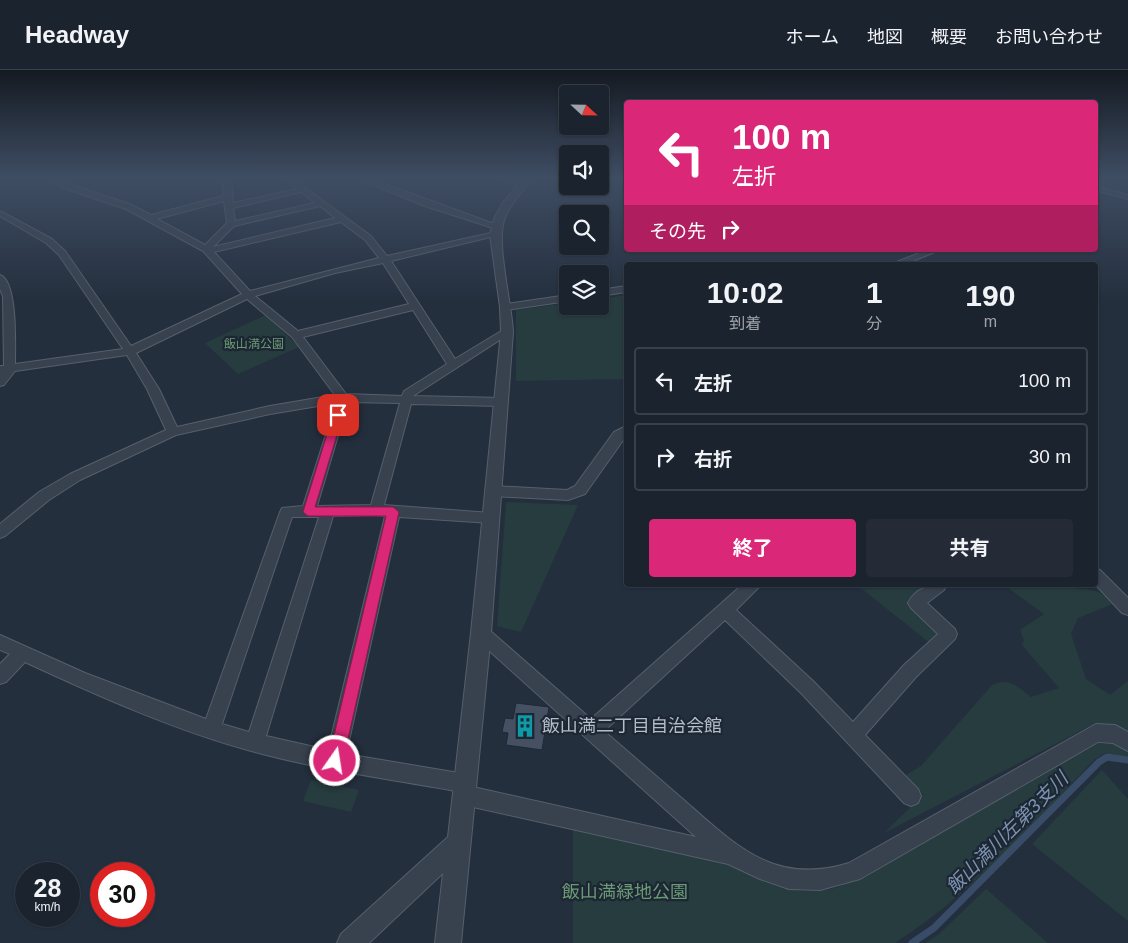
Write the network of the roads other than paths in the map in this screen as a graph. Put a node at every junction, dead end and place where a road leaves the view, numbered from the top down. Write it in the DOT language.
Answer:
graph roads {
  1 [pos="10,219"];
  2 [pos="153,219"];
  3 [pos="231,219"];
  4 [pos="254,219"];
  5 [pos="341,219"];
  6 [pos="466,219"];
  7 [pos="498,219"];
  8 [pos="231,224"];
  9 [pos="495,230"];
  10 [pos="207,250"];
  11 [pos="930,252"];
  12 [pos="385,259"];
  13 [pos="902,262"];
  14 [pos="0,278"];
  15 [pos="624,289"];
  16 [pos="609,292"];
  17 [pos="248,295"];
  18 [pos="559,299"];
  19 [pos="415,306"];
  20 [pos="506,307"];
  21 [pos="507,332"];
  22 [pos="296,335"];
  23 [pos="128,352"];
  24 [pos="454,366"];
  25 [pos="5,370"];
  26 [pos="0,382"];
  27 [pos="343,398"];
  28 [pos="405,400"];
  29 [pos="502,402"];
  30 [pos="624,431"];
  31 [pos="173,432"];
  32 [pos="493,491"];
  33 [pos="376,510"];
  34 [pos="328,511"];
  35 [pos="308,512"];
  36 [pos="393,512"];
  37 [pos="491,518"];
  38 [pos="0,532"];
  39 [pos="1098,577"];
  40 [pos="751,587"];
  41 [pos="936,587"];
  42 [pos="1128,608"];
  43 [pos="726,610"];
  44 [pos="481,633"];
  45 [pos="0,642"];
  46 [pos="23,652"];
  47 [pos="0,676"];
  48 [pos="211,730"];
  49 [pos="592,730"];
  50 [pos="854,734"];
  51 [pos="1128,742"];
  52 [pos="255,743"];
  53 [pos="335,761"];
  54 [pos="464,789"];
  55 [pos="911,796"];
  56 [pos="457,844"];
  57 [pos="730,854"];
  58 [pos="350,943"];
  59 [pos="448,943"];
  1 -- 23 [label="street"];
  2 -- 10 [label="street"];
  3 -- 8 [label="street"];
  4 -- 8 [label="street"];
  5 -- 10 [label="street"];
  5 -- 12 [label="street"];
  6 -- 9 [label="street"];
  7 -- 9 [label="street"];
  8 -- 10 [label="street"];
  9 -- 12 [label="street"];
  9 -- 20 [label="street"];
  10 -- 17 [label="street"];
  11 -- 13 [label="street"];
  12 -- 17 [label="street"];
  12 -- 19 [label="street"];
  14 -- 25 [label="street"];
  15 -- 16 [label="street"];
  17 -- 22 [label="street"];
  17 -- 23 [label="street"];
  18 -- 20 [label="street"];
  19 -- 22 [label="street"];
  19 -- 24 [label="street"];
  20 -- 21 [label="street"];
  21 -- 24 [label="street"];
  21 -- 29 [label="street"];
  22 -- 27 [label="street"];
  23 -- 25 [label="street"];
  23 -- 31 [label="street"];
  24 -- 28 [label="street"];
  25 -- 26 [label="street"];
  27 -- 28 [label="street"];
  27 -- 31 [label="street"];
  27 -- 35 [label="street"];
  28 -- 29 [label="street"];
  28 -- 33 [label="street"];
  29 -- 32 [label="street"];
  30 -- 32 [label="street"];
  31 -- 38 [label="street"];
  32 -- 37 [label="street"];
  33 -- 34 [label="street"];
  33 -- 36 [label="street"];
  34 -- 35 [label="street"];
  34 -- 52 [label="street"];
  35 -- 48 [label="street"];
  36 -- 37 [label="street"];
  36 -- 53 [label="street"];
  37 -- 44 [label="street"];
  39 -- 42 [label="street"];
  40 -- 43 [label="street"];
  41 -- 50 [label="street"];
  43 -- 49 [label="street"];
  43 -- 50 [label="street"];
  44 -- 49 [label="street"];
  44 -- 54 [label="street"];
  45 -- 46 [label="street"];
  46 -- 47 [label="street"];
  46 -- 48 [label="street"];
  48 -- 52 [label="street"];
  49 -- 57 [label="street"];
  50 -- 55 [label="street"];
  51 -- 57 [label="street"];
  52 -- 53 [label="street"];
  53 -- 54 [label="street"];
  54 -- 56 [label="street"];
  54 -- 57 [label="street"];
  56 -- 58 [label="street"];
  56 -- 59 [label="street"];
}
